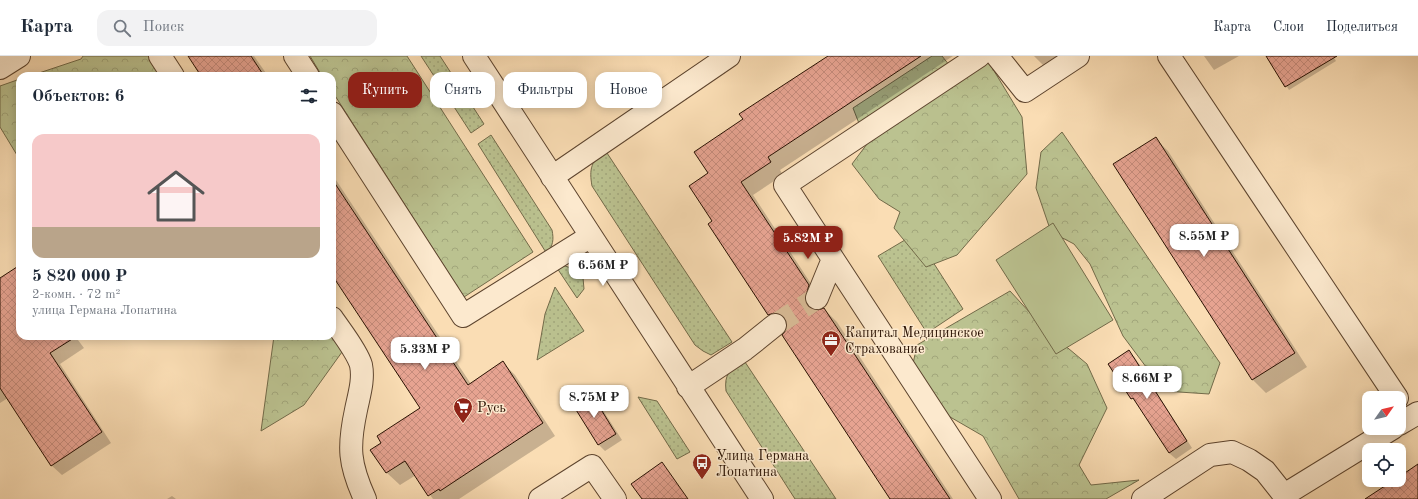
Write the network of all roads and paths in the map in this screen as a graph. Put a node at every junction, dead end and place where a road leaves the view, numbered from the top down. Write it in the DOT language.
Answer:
graph roads {
  1 [pos="19,56"];
  2 [pos="160,56"];
  3 [pos="295,56"];
  4 [pos="474,56"];
  5 [pos="729,56"];
  6 [pos="979,56"];
  7 [pos="997,56"];
  8 [pos="1078,56"];
  9 [pos="1169,56"];
  10 [pos="0,68"];
  11 [pos="170,72"];
  12 [pos="305,72"];
  13 [pos="336,119"];
  14 [pos="552,177"];
  15 [pos="591,236"];
  16 [pos="832,259"];
  17 [pos="817,298"];
  18 [pos="336,324"];
  19 [pos="775,325"];
  20 [pos="688,386"];
  21 [pos="1392,391"];
  22 [pos="1377,435"];
  23 [pos="1285,497"];
  24 [pos="364,499"];
  25 [pos="540,499"];
  26 [pos="615,499"];
  27 [pos="762,499"];
  28 [pos="990,499"];
  29 [pos="1143,499"];
  1 -- 10 [label="street"];
  2 -- 11 [label="street"];
  3 -- 12 [label="street"];
  4 -- 14 [label="street"];
  5 -- 14 [label="street"];
  6 -- 16 [label="street"];
  7 -- 8 [label="street"];
  9 -- 21 [label="street"];
  13 -- 15 [label="street"];
  14 -- 15 [label="street"];
  15 -- 20 [label="street"];
  16 -- 17 [label="street"];
  16 -- 28 [label="street"];
  18 -- 24 [label="street"];
  19 -- 20 [label="street"];
  20 -- 27 [label="street"];
  22 -- 23 [label="street"];
  23 -- 29 [label="street"];
  25 -- 26 [label="street"];
}
